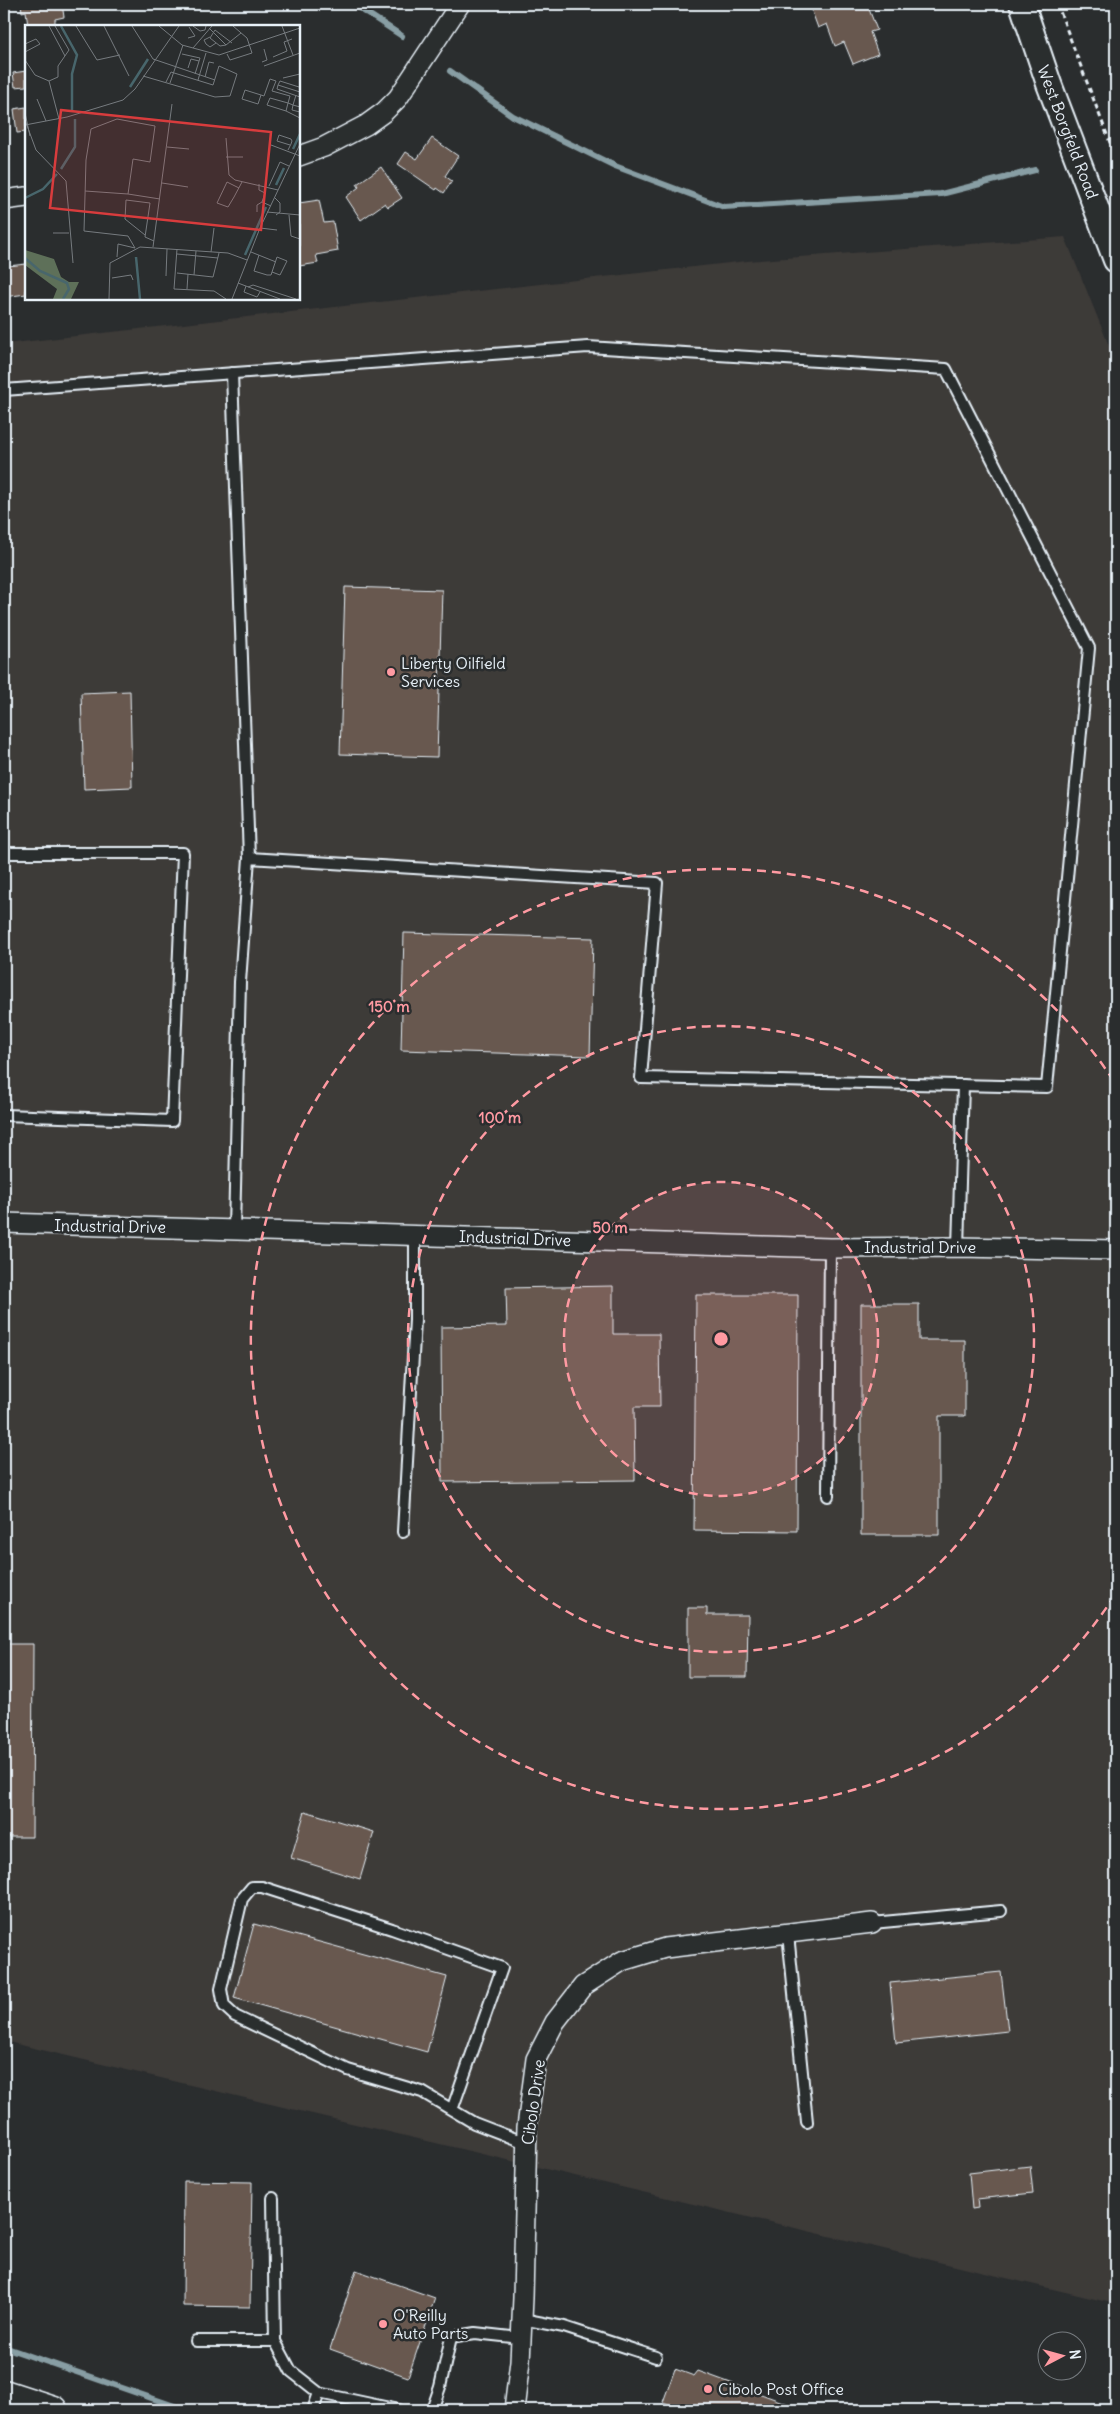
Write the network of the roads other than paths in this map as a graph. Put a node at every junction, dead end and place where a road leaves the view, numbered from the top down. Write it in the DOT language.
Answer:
graph roads {
  1 [pos="460,4"];
  2 [pos="1022,4"];
  3 [pos="300,156"];
  4 [pos="25,197"];
  5 [pos="4,200"];
  6 [pos="1116,260"];
  7 [pos="232,373"];
  8 [pos="4,390"];
  9 [pos="4,853"];
  10 [pos="249,858"];
  11 [pos="963,1085"];
  12 [pos="4,1115"];
  13 [pos="4,1223"];
  14 [pos="234,1229"];
  15 [pos="415,1234"];
  16 [pos="958,1247"];
  17 [pos="830,1248"];
  18 [pos="1116,1250"];
  19 [pos="828,1496"];
  20 [pos="403,1532"];
  21 [pos="1001,1911"];
  22 [pos="872,1923"];
  23 [pos="788,1934"];
  24 [pos="452,2110"];
  25 [pos="807,2122"];
  26 [pos="526,2143"];
  27 [pos="273,2198"];
  28 [pos="522,2319"];
  29 [pos="521,2338"];
  30 [pos="196,2341"];
  31 [pos="274,2341"];
  32 [pos="656,2357"];
  33 [pos="319,2393"];
  34 [pos="16,2402"];
  35 [pos="53,2410"];
  36 [pos="313,2410"];
  37 [pos="399,2410"];
  38 [pos="432,2410"];
  39 [pos="514,2410"];
  1 -- 3 [label="street"];
  2 -- 6 [label="street, West Borgfeld Road"];
  4 -- 5 [label="street"];
  7 -- 8 [label="lane"];
  7 -- 10 [label="lane"];
  7 -- 11 [label="lane"];
  9 -- 12 [label="lane"];
  10 -- 11 [label="lane"];
  10 -- 14 [label="lane"];
  11 -- 16 [label="lane"];
  13 -- 14 [label="street, Industrial Drive"];
  14 -- 15 [label="street, Industrial Drive"];
  15 -- 17 [label="street, Industrial Drive"];
  15 -- 20 [label="lane"];
  16 -- 17 [label="street, Industrial Drive"];
  16 -- 18 [label="street, Industrial Drive"];
  17 -- 19 [label="lane"];
  21 -- 22 [label="lane"];
  22 -- 23 [label="street, Cibolo Drive"];
  23 -- 25 [label="lane"];
  23 -- 26 [label="street, Cibolo Drive"];
  24 -- 24 [label="lane"];
  24 -- 26 [label="lane"];
  26 -- 28 [label="street, Cibolo Drive"];
  27 -- 31 [label="lane"];
  28 -- 29 [label="street, Cibolo Drive"];
  28 -- 32 [label="lane"];
  29 -- 38 [label="lane"];
  29 -- 39 [label="street, Cibolo Drive"];
  30 -- 31 [label="lane"];
  31 -- 33 [label="lane"];
  33 -- 36 [label="lane"];
  33 -- 37 [label="lane"];
  34 -- 35 [label="main road"];
}
